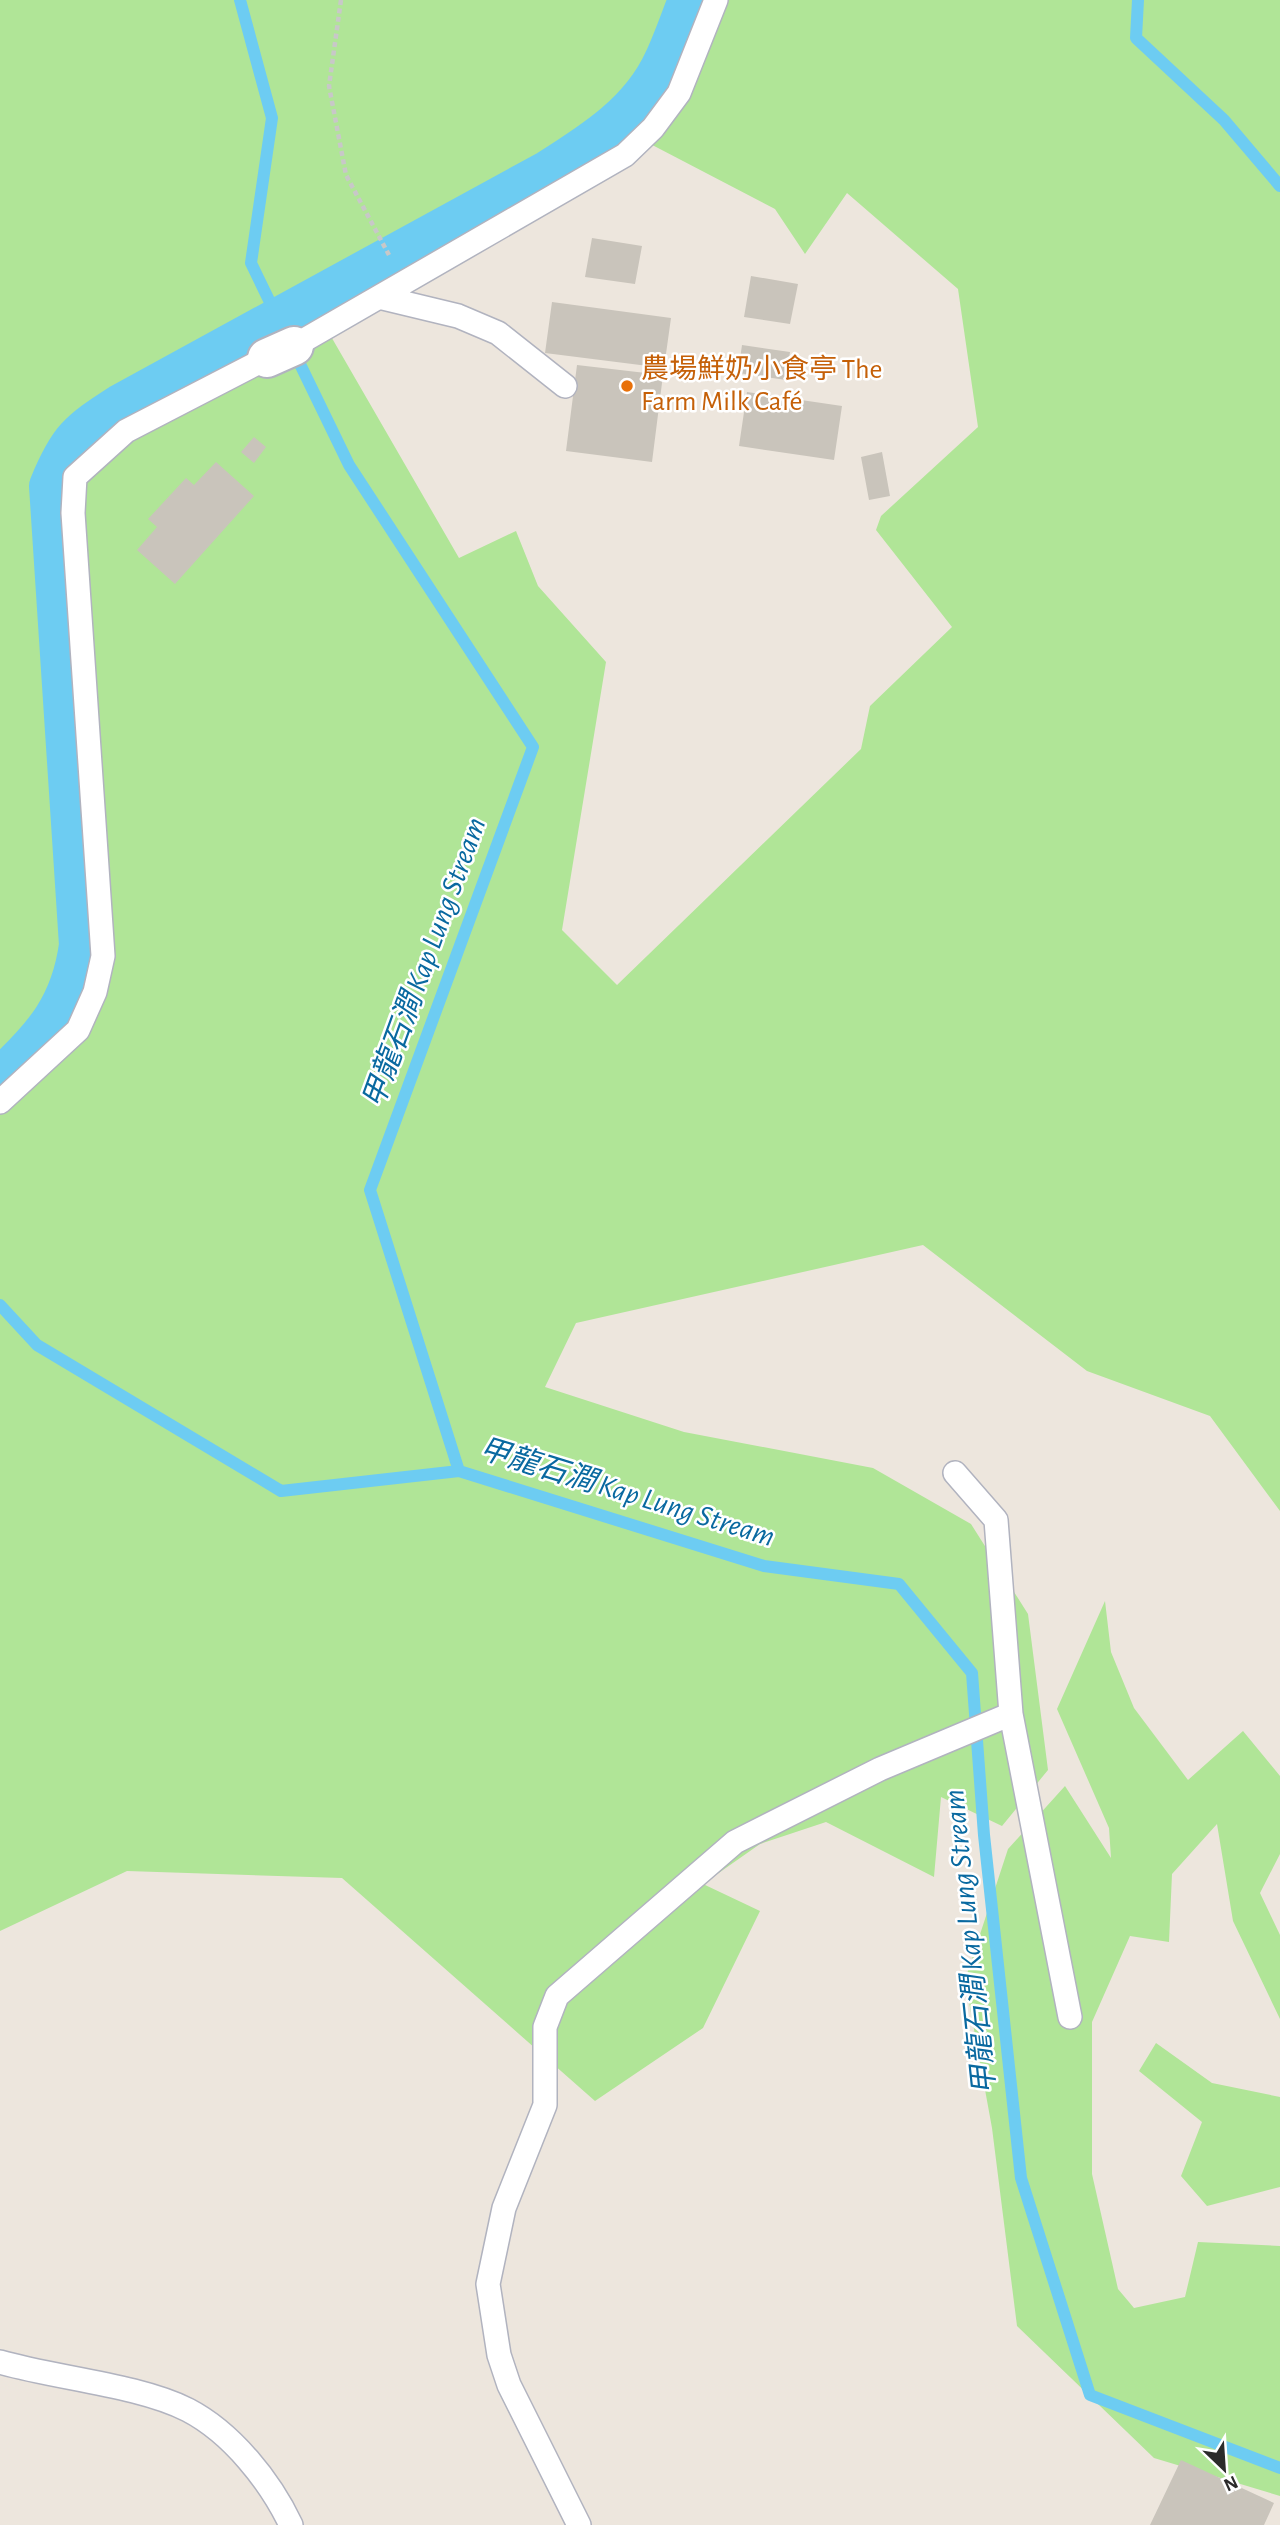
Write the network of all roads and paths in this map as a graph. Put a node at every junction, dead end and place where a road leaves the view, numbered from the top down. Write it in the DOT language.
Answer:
graph roads {
  1 [pos="341,0"];
  2 [pos="716,0"];
  3 [pos="385,248"];
  4 [pos="379,297"];
  5 [pos="565,386"];
  6 [pos="0,1102"];
  7 [pos="955,1472"];
  8 [pos="1001,1718"];
  9 [pos="1070,2017"];
  10 [pos="0,2362"];
  11 [pos="291,2525"];
  12 [pos="579,2525"];
  1 -- 3 [label="path"];
  2 -- 4 [label="lane"];
  4 -- 5 [label="lane"];
  4 -- 6 [label="lane"];
  7 -- 8 [label="lane"];
  8 -- 9 [label="lane"];
  8 -- 12 [label="lane"];
  10 -- 11 [label="lane"];
}
